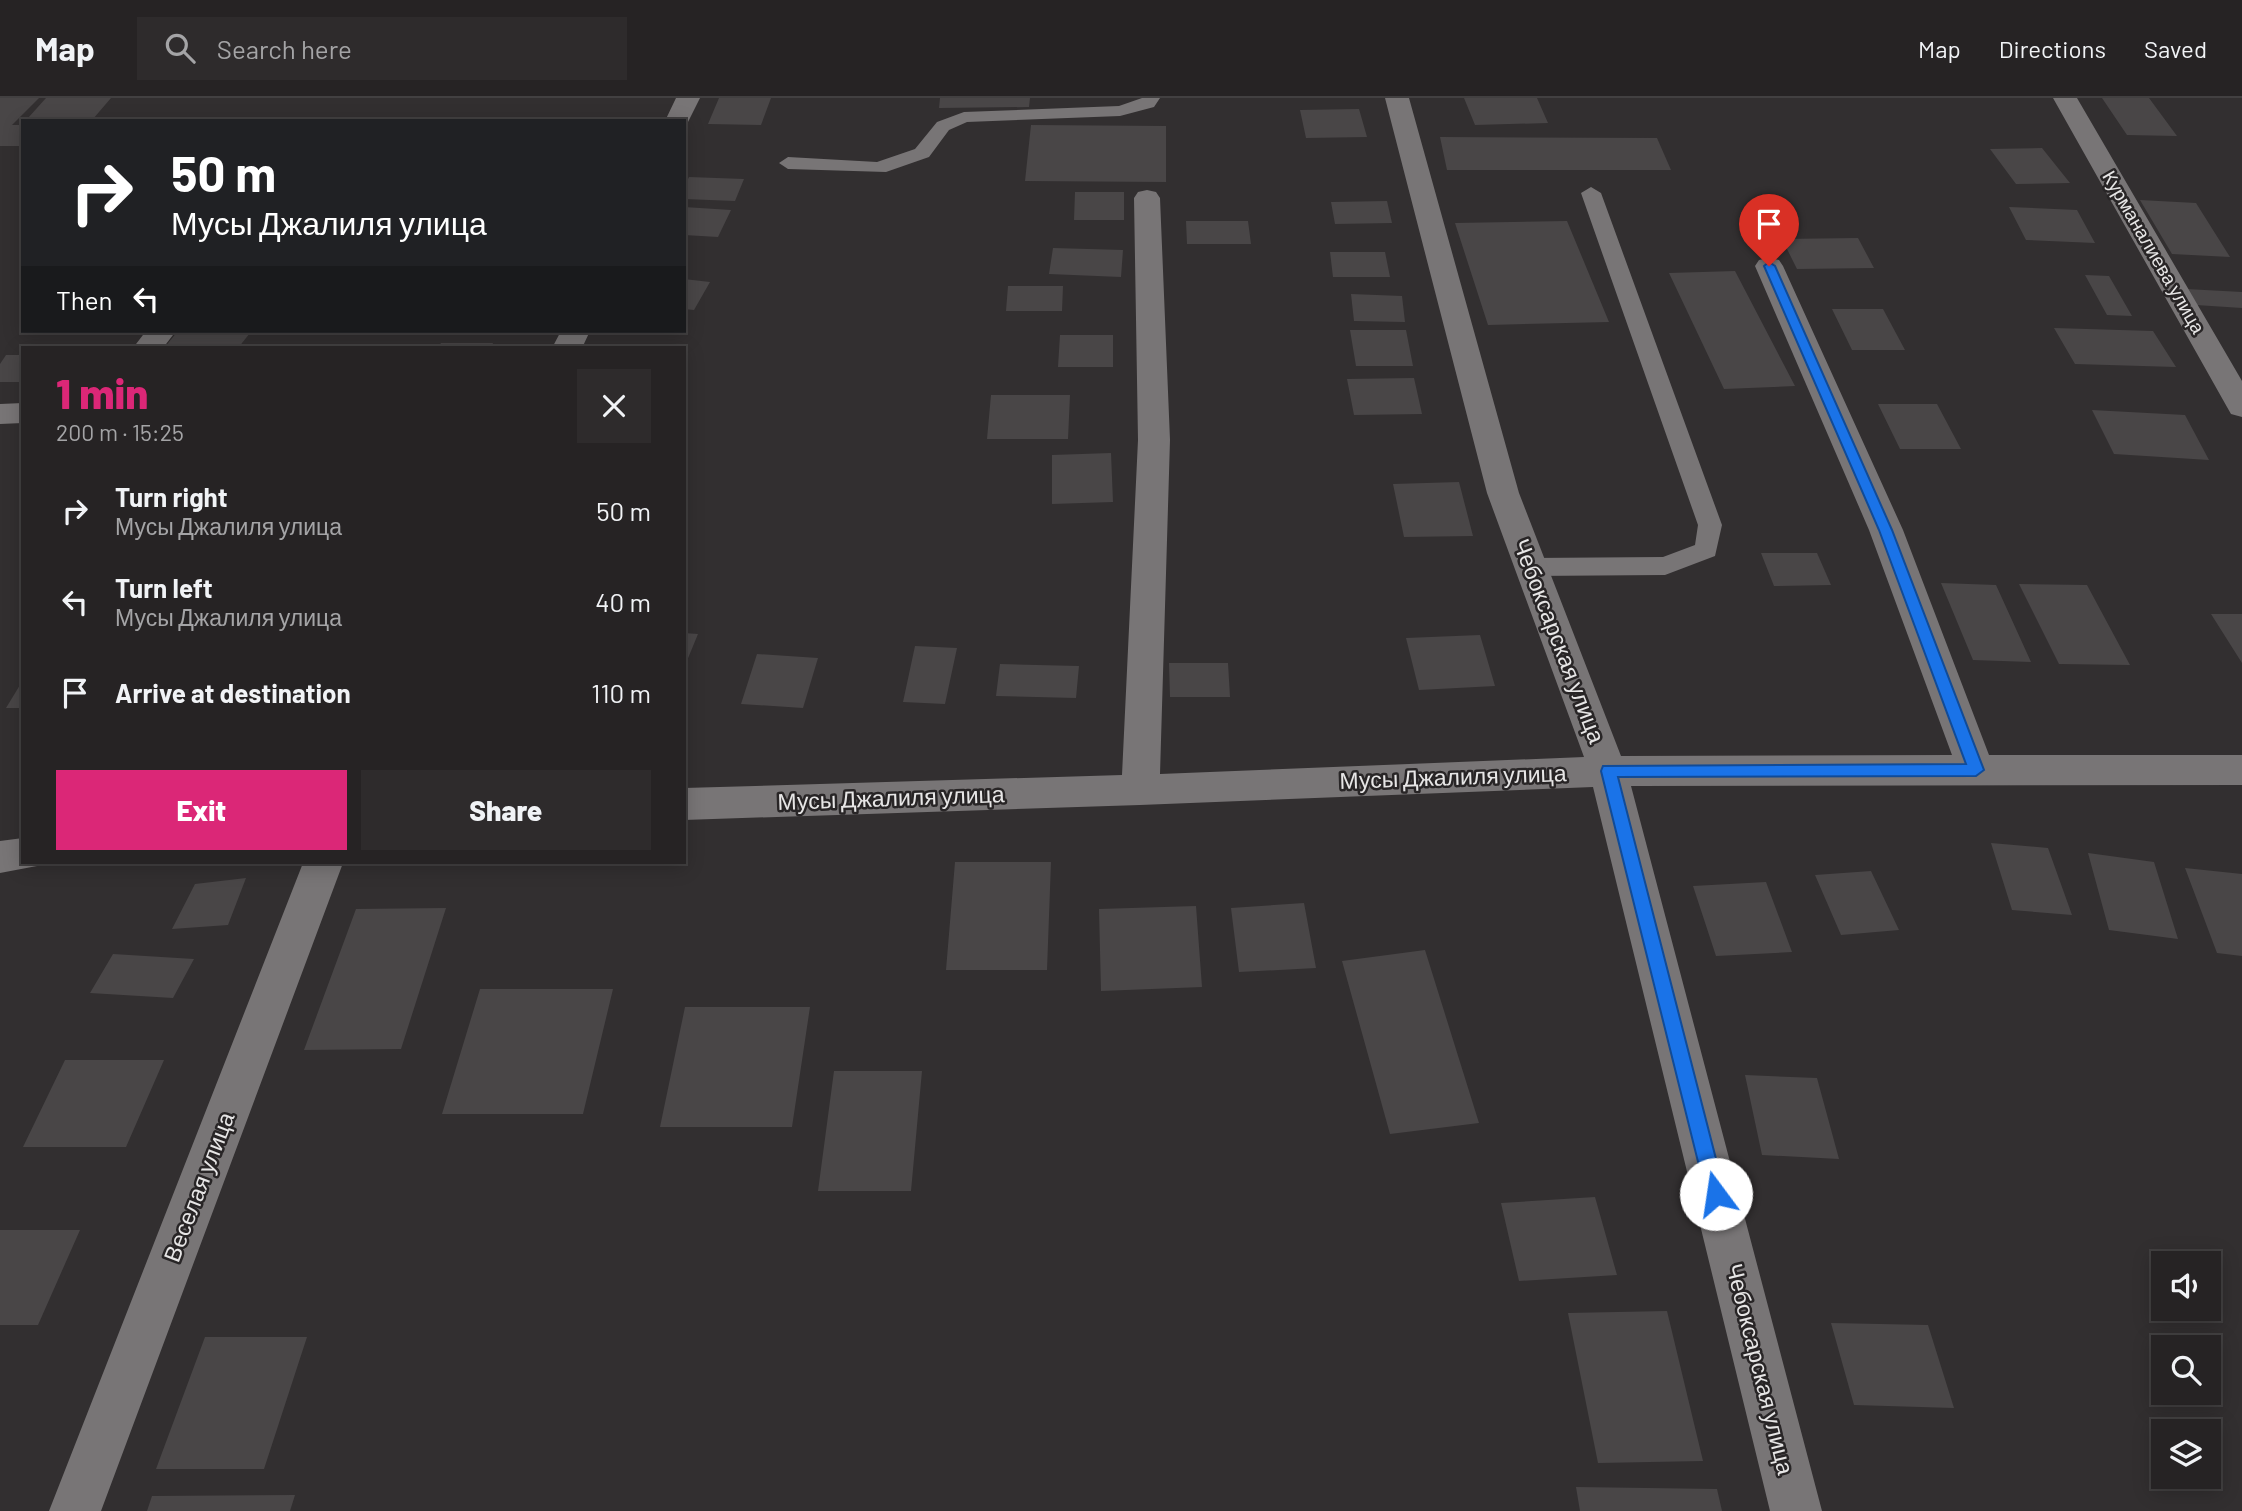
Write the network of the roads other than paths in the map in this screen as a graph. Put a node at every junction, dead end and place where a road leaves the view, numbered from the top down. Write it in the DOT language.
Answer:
graph roads {
  1 [pos="688,98"];
  2 [pos="1152,98"];
  3 [pos="1397,98"];
  4 [pos="2065,98"];
  5 [pos="678,119"];
  6 [pos="788,163"];
  7 [pos="1591,193"];
  8 [pos="1147,198"];
  9 [pos="1769,266"];
  10 [pos="2242,407"];
  11 [pos="21,413"];
  12 [pos="0,414"];
  13 [pos="1531,567"];
  14 [pos="1976,770"];
  15 [pos="2242,770"];
  16 [pos="1608,771"];
  17 [pos="1140,790"];
  18 [pos="686,804"];
  19 [pos="21,854"];
  20 [pos="0,857"];
  21 [pos="323,864"];
  22 [pos="75,1511"];
  23 [pos="1796,1511"];
  1 -- 5 [label="street"];
  2 -- 6 [label="lane"];
  3 -- 13 [label="street, Чебоксарская улица"];
  4 -- 10 [label="street, Курманалиева улица"];
  7 -- 13 [label="lane"];
  8 -- 17 [label="street"];
  9 -- 14 [label="street"];
  11 -- 12 [label="street"];
  13 -- 16 [label="street, Чебоксарская улица"];
  14 -- 15 [label="street, Мусы Джалиля улица"];
  14 -- 16 [label="street, Мусы Джалиля улица"];
  16 -- 17 [label="street, Мусы Джалиля улица"];
  16 -- 23 [label="street, Чебоксарская улица"];
  17 -- 18 [label="street, Мусы Джалиля улица"];
  19 -- 20 [label="street"];
  21 -- 22 [label="street, Веселая улица"];
}
